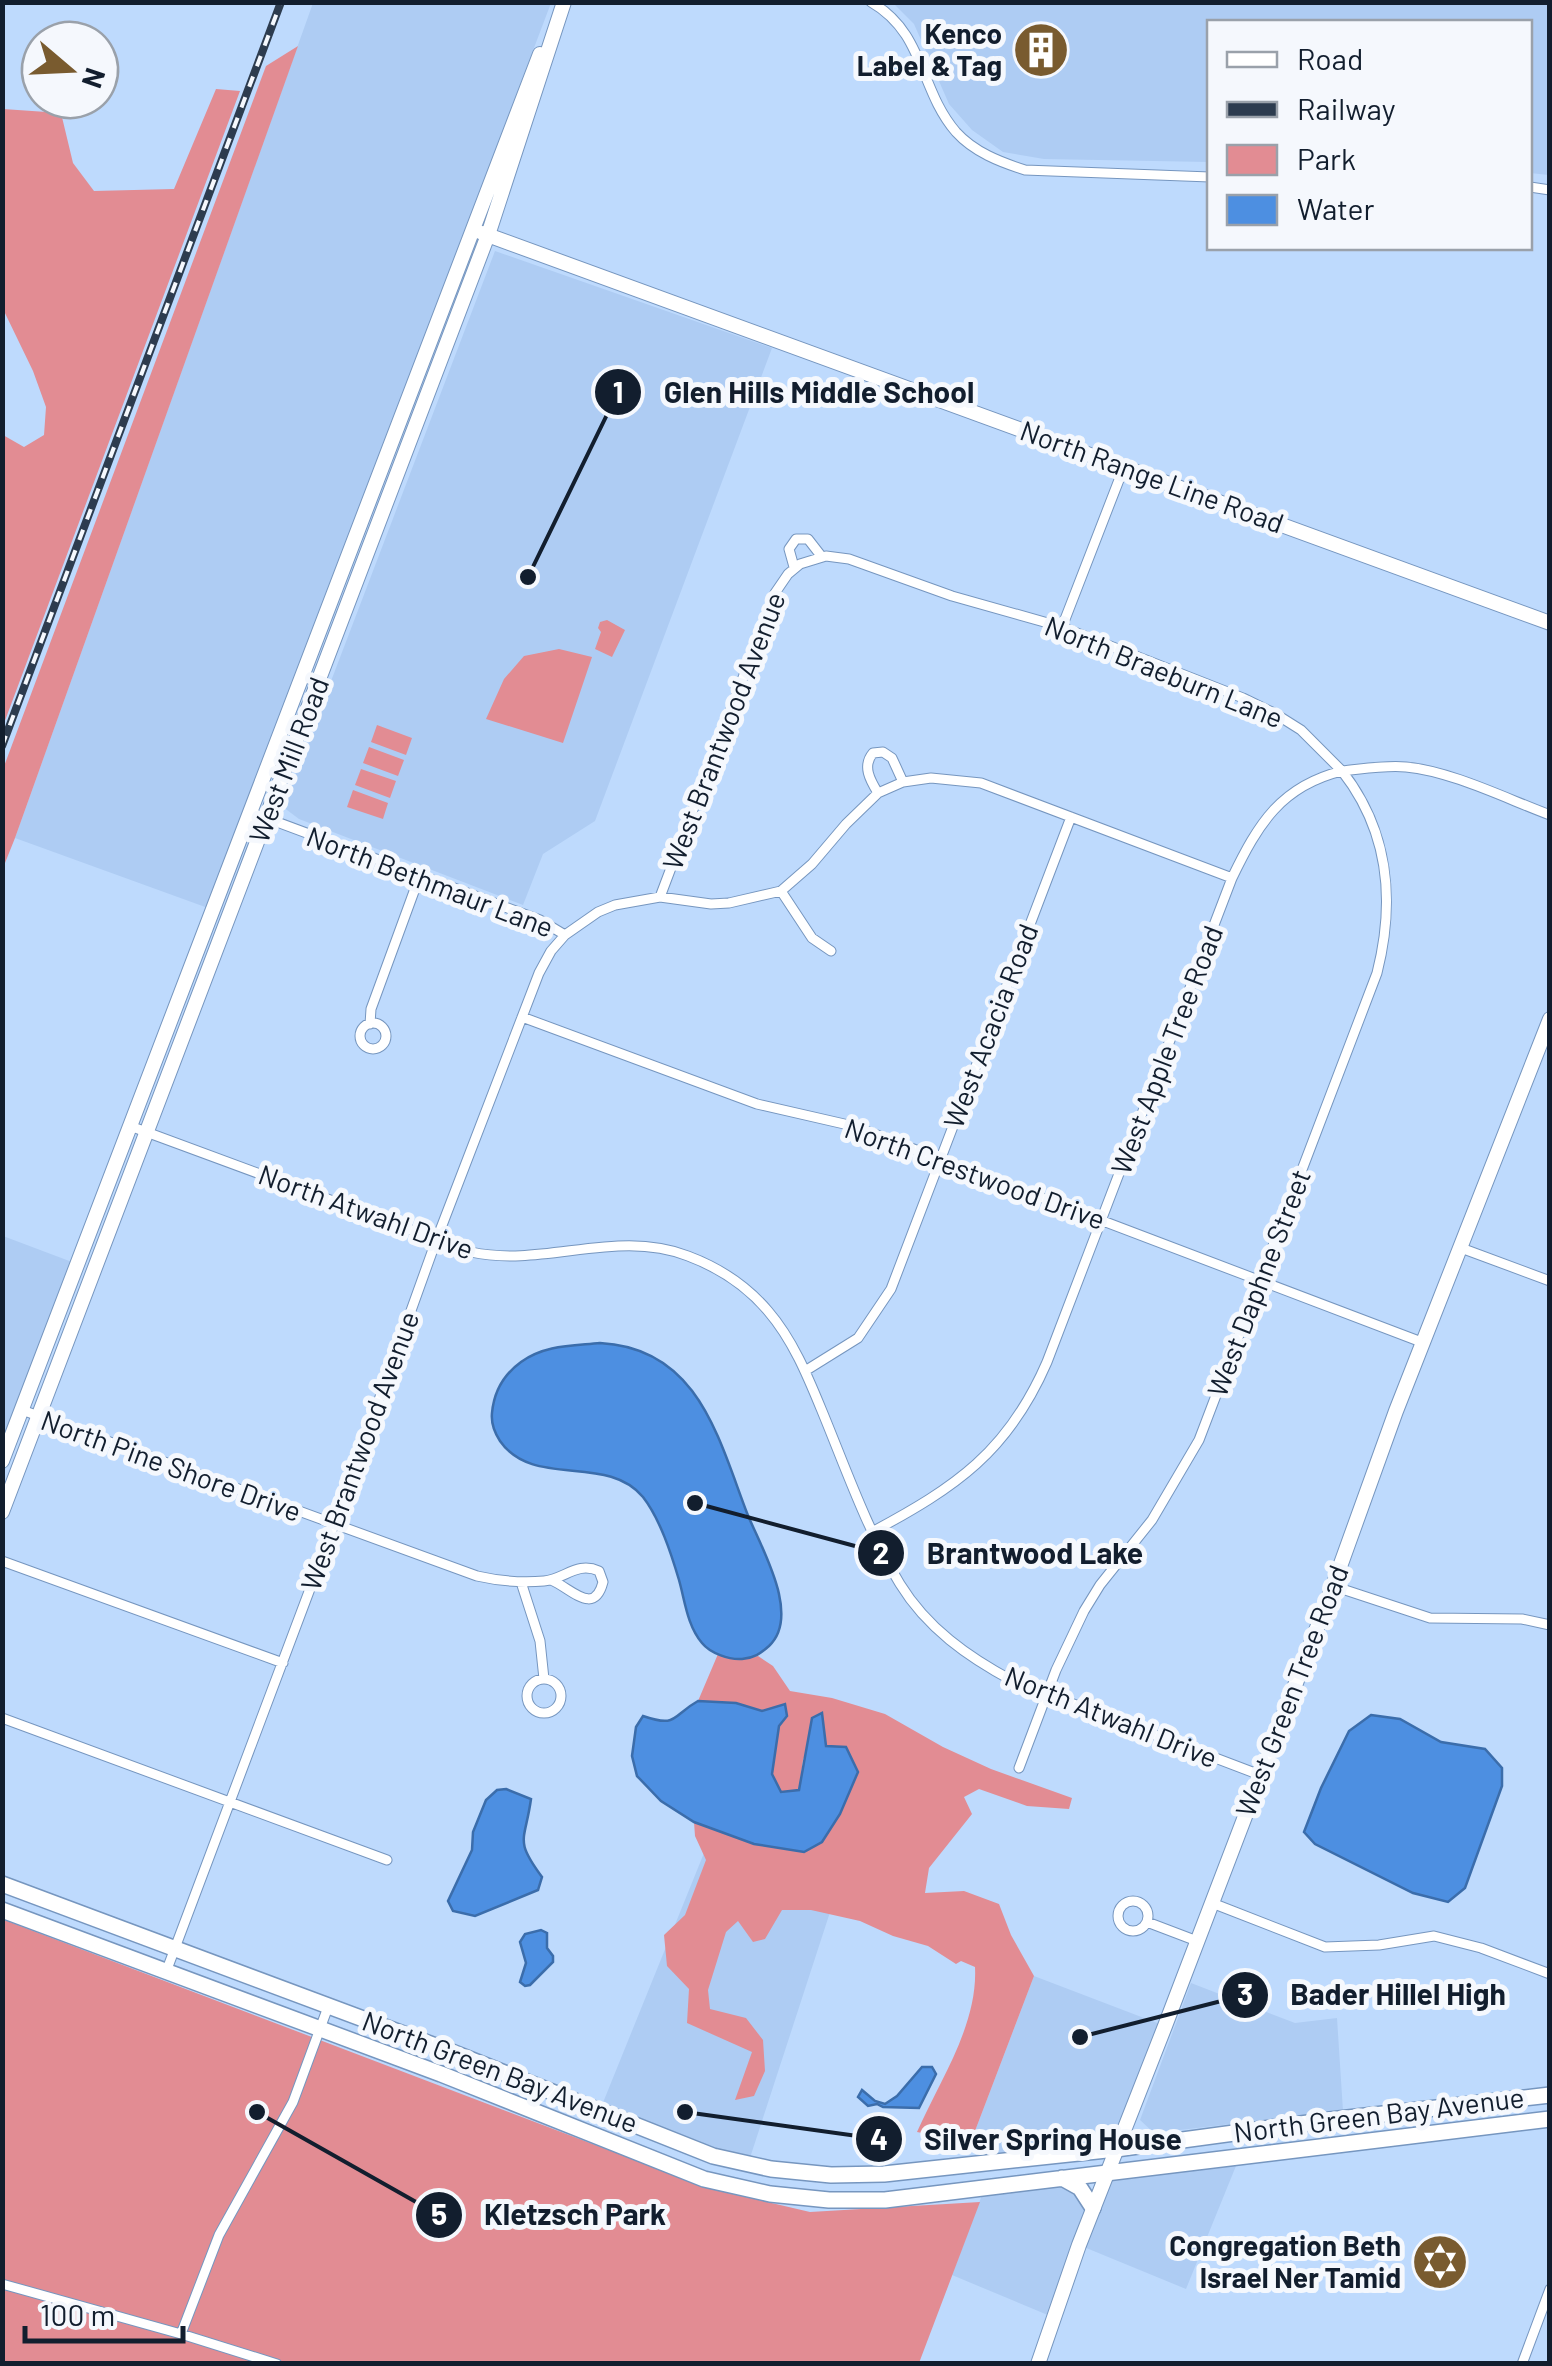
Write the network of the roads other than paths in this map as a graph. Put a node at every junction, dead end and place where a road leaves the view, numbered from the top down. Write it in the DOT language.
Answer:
graph roads {
  1 [pos="563,2"];
  2 [pos="870,2"];
  3 [pos="1207,177"];
  4 [pos="472,229"];
  5 [pos="488,235"];
  6 [pos="1124,466"];
  7 [pos="822,557"];
  8 [pos="794,568"];
  9 [pos="1550,623"];
  10 [pos="1062,627"];
  11 [pos="1342,771"];
  12 [pos="903,782"];
  13 [pos="878,793"];
  14 [pos="250,812"];
  15 [pos="1550,816"];
  16 [pos="1072,817"];
  17 [pos="268,818"];
  18 [pos="420,876"];
  19 [pos="1232,878"];
  20 [pos="781,891"];
  21 [pos="660,897"];
  22 [pos="565,935"];
  23 [pos="832,951"];
  24 [pos="522,1017"];
  25 [pos="1550,1020"];
  26 [pos="370,1024"];
  27 [pos="1545,1043"];
  28 [pos="130,1126"];
  29 [pos="148,1133"];
  30 [pos="940,1158"];
  31 [pos="1102,1221"];
  32 [pos="436,1241"];
  33 [pos="1461,1248"];
  34 [pos="1259,1280"];
  35 [pos="1550,1281"];
  36 [pos="1424,1343"];
  37 [pos="805,1371"];
  38 [pos="22,1410"];
  39 [pos="39,1416"];
  40 [pos="2,1461"];
  41 [pos="2,1512"];
  42 [pos="334,1526"];
  43 [pos="872,1532"];
  44 [pos="2,1560"];
  45 [pos="551,1580"];
  46 [pos="521,1582"];
  47 [pos="1333,1586"];
  48 [pos="1550,1625"];
  49 [pos="283,1663"];
  50 [pos="544,1679"];
  51 [pos="1046,1694"];
  52 [pos="2,1718"];
  53 [pos="1020,1768"];
  54 [pos="1260,1775"];
  55 [pos="231,1803"];
  56 [pos="388,1860"];
  57 [pos="2,1884"];
  58 [pos="1212,1903"];
  59 [pos="2,1910"];
  60 [pos="1147,1922"];
  61 [pos="1196,1940"];
  62 [pos="174,1950"];
  63 [pos="166,1972"];
  64 [pos="1550,1974"];
  65 [pos="328,2007"];
  66 [pos="320,2029"];
  67 [pos="1550,2095"];
  68 [pos="1550,2119"];
  69 [pos="1116,2149"];
  70 [pos="1107,2173"];
  71 [pos="1062,2178"];
  72 [pos="1093,2208"];
  73 [pos="2,2284"];
  74 [pos="1550,2289"];
  75 [pos="181,2334"];
  76 [pos="277,2364"];
  77 [pos="1038,2364"];
  78 [pos="1522,2364"];
  1 -- 4 [label="main road, West Mill Road"];
  1 -- 5 [label="main road, West Mill Road"];
  2 -- 3 [label="street"];
  4 -- 5 [label="main road, North Range Line Road"];
  4 -- 14 [label="main road, West Mill Road"];
  5 -- 6 [label="main road, North Range Line Road"];
  5 -- 17 [label="main road, West Mill Road"];
  6 -- 9 [label="main road, North Range Line Road"];
  6 -- 10 [label="street"];
  7 -- 8 [label="street"];
  7 -- 8 [label="street, North Braeburn Lane"];
  7 -- 10 [label="street, North Braeburn Lane"];
  8 -- 21 [label="street, West Brantwood Avenue"];
  10 -- 11 [label="street, North Braeburn Lane"];
  11 -- 15 [label="street"];
  11 -- 19 [label="street, West Apple Tree Road"];
  11 -- 34 [label="street, West Daphne Street"];
  12 -- 13 [label="street"];
  12 -- 13 [label="street"];
  12 -- 16 [label="street"];
  13 -- 20 [label="street"];
  14 -- 17 [label="street, North Bethmaur Lane"];
  14 -- 28 [label="main road, West Mill Road"];
  16 -- 19 [label="street"];
  16 -- 30 [label="street, West Acacia Road"];
  17 -- 18 [label="street, North Bethmaur Lane"];
  17 -- 29 [label="main road, West Mill Road"];
  18 -- 22 [label="street, North Bethmaur Lane"];
  18 -- 26 [label="street"];
  19 -- 31 [label="street, West Apple Tree Road"];
  20 -- 21 [label="street, North Bethmaur Lane"];
  20 -- 23 [label="street"];
  21 -- 22 [label="street, North Bethmaur Lane"];
  22 -- 24 [label="street, West Brantwood Avenue"];
  24 -- 30 [label="street, North Crestwood Drive"];
  24 -- 32 [label="street, West Brantwood Avenue"];
  25 -- 27 [label="main road, West Green Tree Road"];
  27 -- 33 [label="main road, West Green Tree Road"];
  28 -- 29 [label="street, North Atwahl Drive"];
  28 -- 38 [label="main road, West Mill Road"];
  29 -- 32 [label="street, North Atwahl Drive"];
  29 -- 39 [label="main road, West Mill Road"];
  30 -- 31 [label="street, North Crestwood Drive"];
  30 -- 37 [label="street, West Acacia Road"];
  31 -- 34 [label="street, North Crestwood Drive"];
  31 -- 43 [label="street, West Apple Tree Road"];
  32 -- 37 [label="street, North Atwahl Drive"];
  32 -- 42 [label="street, West Brantwood Avenue"];
  33 -- 35 [label="street"];
  33 -- 36 [label="main road, West Green Tree Road"];
  34 -- 36 [label="street, North Crestwood Drive"];
  34 -- 51 [label="street, West Daphne Street"];
  36 -- 47 [label="main road, West Green Tree Road"];
  37 -- 43 [label="street, North Atwahl Drive"];
  38 -- 39 [label="street, North Pine Shore Drive"];
  38 -- 40 [label="main road, West Mill Road"];
  39 -- 41 [label="main road, West Mill Road"];
  39 -- 42 [label="street, North Pine Shore Drive"];
  42 -- 46 [label="street, North Pine Shore Drive"];
  42 -- 49 [label="street, West Brantwood Avenue"];
  43 -- 51 [label="street, North Atwahl Drive"];
  44 -- 49 [label="street"];
  45 -- 45 [label="street, North Pine Shore Drive"];
  45 -- 46 [label="street, North Pine Shore Drive"];
  46 -- 50 [label="street"];
  47 -- 48 [label="street"];
  47 -- 54 [label="main road, West Green Tree Road"];
  49 -- 55 [label="street, West Brantwood Avenue"];
  51 -- 53 [label="street, West Daphne Street"];
  51 -- 54 [label="street, North Atwahl Drive"];
  52 -- 55 [label="street"];
  54 -- 58 [label="main road, West Green Tree Road"];
  55 -- 56 [label="street"];
  55 -- 62 [label="street, West Brantwood Avenue"];
  57 -- 62 [label="main road, North Green Bay Avenue"];
  58 -- 61 [label="main road, West Green Tree Road"];
  58 -- 64 [label="street"];
  59 -- 63 [label="main road, North Green Bay Avenue"];
  60 -- 61 [label="street"];
  61 -- 69 [label="main road, West Green Tree Road"];
  62 -- 63 [label="street, West Brantwood Avenue"];
  62 -- 65 [label="main road, North Green Bay Avenue"];
  63 -- 66 [label="main road, North Green Bay Avenue"];
  65 -- 66 [label="street"];
  65 -- 69 [label="main road, North Green Bay Avenue"];
  66 -- 71 [label="main road, North Green Bay Avenue"];
  66 -- 75 [label="street"];
  67 -- 69 [label="main road, North Green Bay Avenue"];
  68 -- 70 [label="main road, North Green Bay Avenue"];
  69 -- 70 [label="main road, West Green Tree Road"];
  70 -- 71 [label="main road, North Green Bay Avenue"];
  70 -- 72 [label="main road, West Green Tree Road"];
  71 -- 72 [label="main road"];
  72 -- 77 [label="main road, West Green Tree Road"];
  73 -- 75 [label="street"];
  74 -- 78 [label="street"];
  75 -- 76 [label="street"];
}
